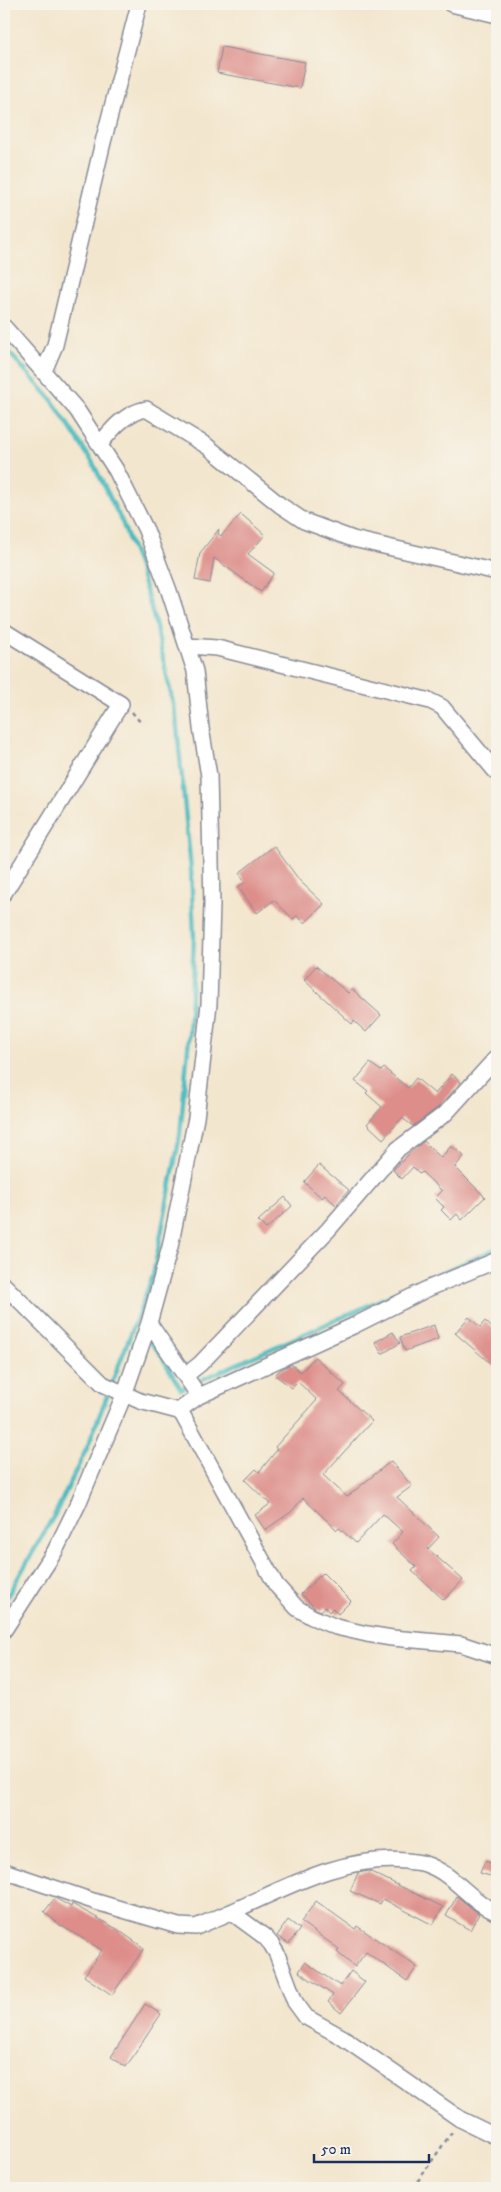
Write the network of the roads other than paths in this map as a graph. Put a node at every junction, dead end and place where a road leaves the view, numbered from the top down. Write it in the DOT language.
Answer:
graph roads {
  1 [pos="139,4"];
  2 [pos="451,4"];
  3 [pos="497,15"];
  4 [pos="4,327"];
  5 [pos="44,371"];
  6 [pos="100,444"];
  7 [pos="497,572"];
  8 [pos="4,631"];
  9 [pos="188,646"];
  10 [pos="497,773"];
  11 [pos="4,894"];
  12 [pos="497,1056"];
  13 [pos="497,1260"];
  14 [pos="4,1285"];
  15 [pos="149,1323"];
  16 [pos="186,1375"];
  17 [pos="120,1393"];
  18 [pos="199,1396"];
  19 [pos="178,1411"];
  20 [pos="4,1630"];
  21 [pos="497,1656"];
  22 [pos="4,1871"];
  23 [pos="231,1912"];
  24 [pos="497,1913"];
  25 [pos="497,2136"];
  1 -- 5 [label="street"];
  2 -- 3 [label="street"];
  4 -- 5 [label="street"];
  5 -- 6 [label="street"];
  6 -- 7 [label="street"];
  6 -- 9 [label="street"];
  8 -- 11 [label="street"];
  9 -- 10 [label="street"];
  9 -- 15 [label="street"];
  12 -- 16 [label="street"];
  13 -- 18 [label="street"];
  14 -- 17 [label="street"];
  15 -- 16 [label="street"];
  15 -- 17 [label="street"];
  16 -- 18 [label="street"];
  17 -- 19 [label="street"];
  17 -- 20 [label="street"];
  18 -- 19 [label="street"];
  19 -- 21 [label="street"];
  22 -- 23 [label="street"];
  23 -- 24 [label="street"];
  23 -- 25 [label="street"];
}
